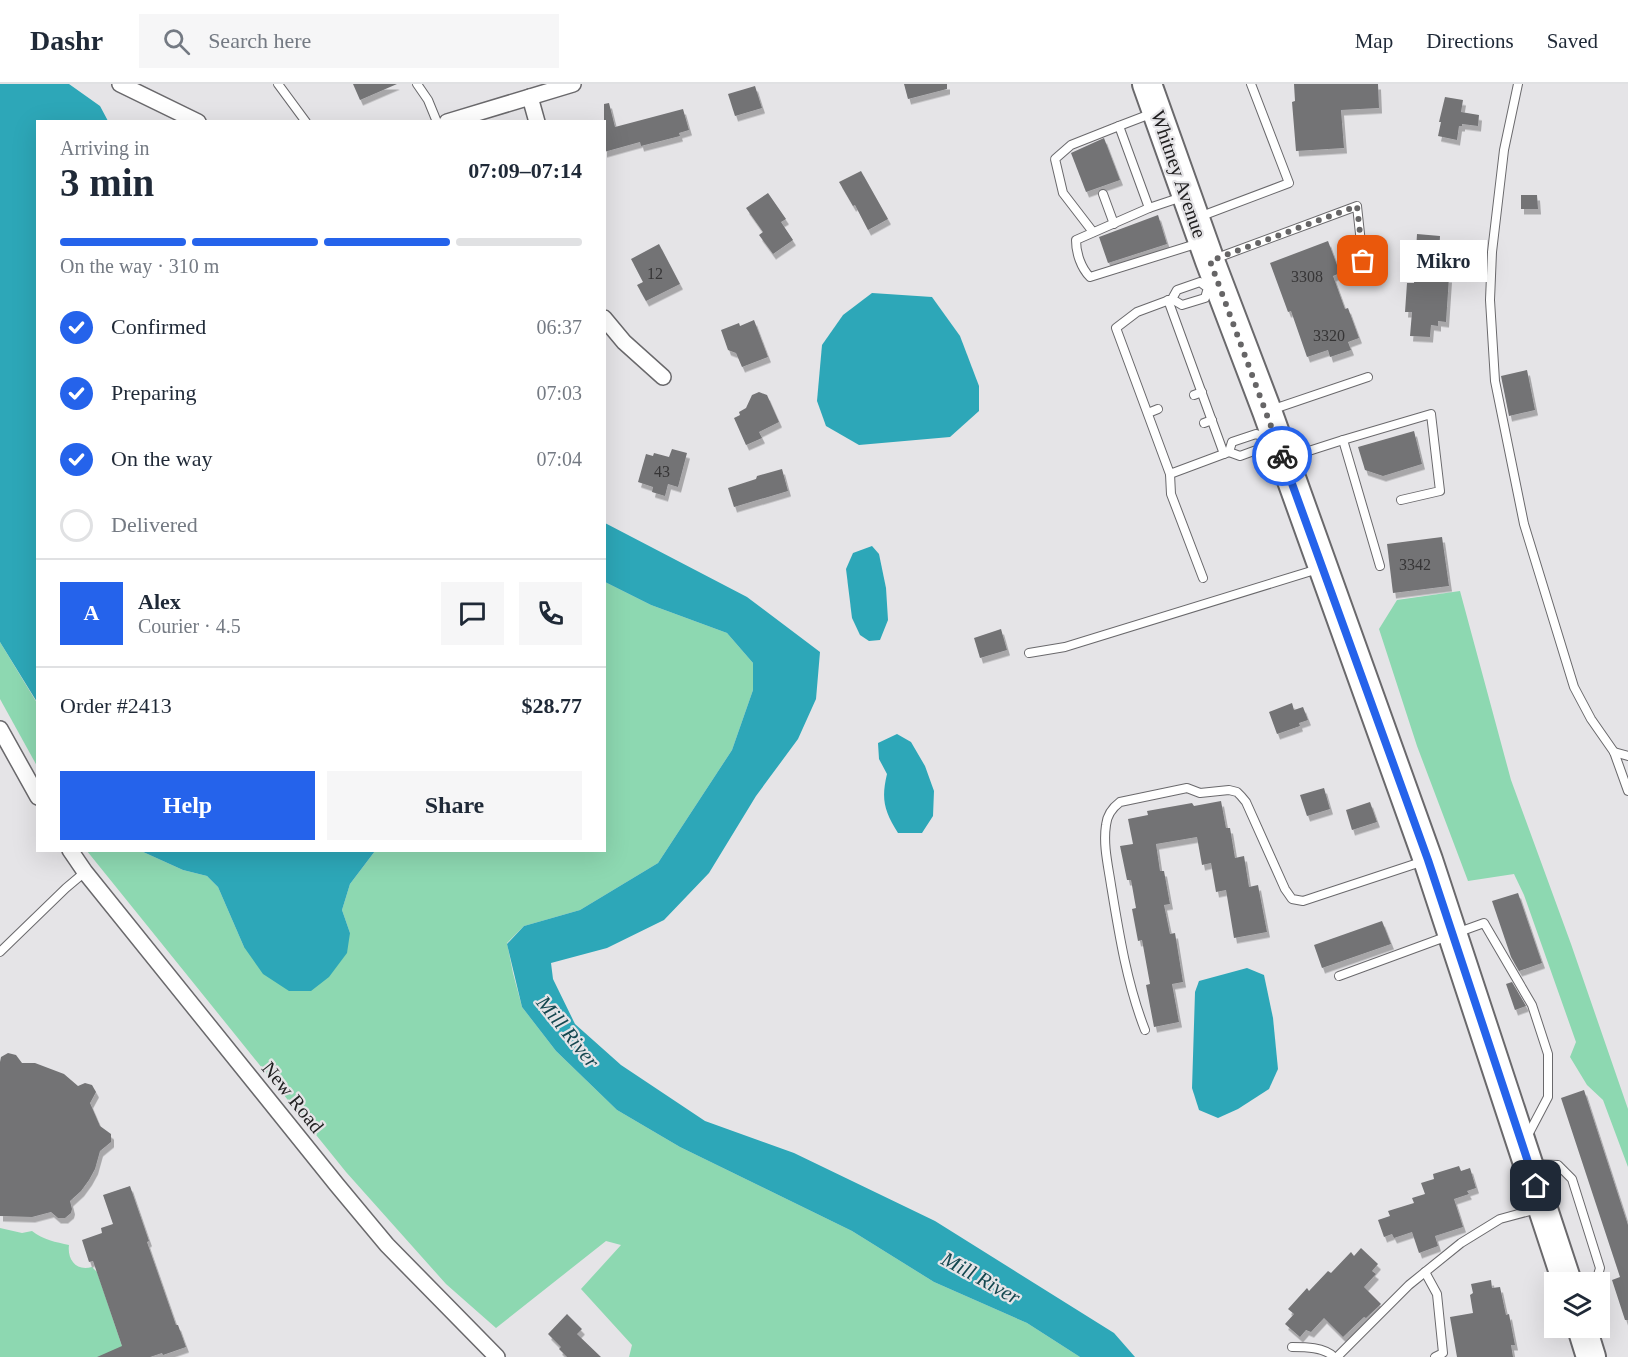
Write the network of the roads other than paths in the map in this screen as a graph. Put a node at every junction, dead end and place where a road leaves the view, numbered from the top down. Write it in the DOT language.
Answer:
graph roads {
  1 [pos="120,84"];
  2 [pos="278,84"];
  3 [pos="417,84"];
  4 [pos="573,84"];
  5 [pos="1147,84"];
  6 [pos="1251,84"];
  7 [pos="1518,84"];
  8 [pos="530,97"];
  9 [pos="1157,111"];
  10 [pos="194,120"];
  11 [pos="305,120"];
  12 [pos="436,120"];
  13 [pos="454,120"];
  14 [pos="536,120"];
  15 [pos="1119,126"];
  16 [pos="1103,194"];
  17 [pos="1149,208"];
  18 [pos="1114,224"];
  19 [pos="1094,232"];
  20 [pos="1203,248"];
  21 [pos="1365,280"];
  22 [pos="1170,300"];
  23 [pos="606,320"];
  24 [pos="663,377"];
  25 [pos="1368,377"];
  26 [pos="1158,409"];
  27 [pos="1148,413"];
  28 [pos="1212,420"];
  29 [pos="1204,423"];
  30 [pos="1168,436"];
  31 [pos="1273,436"];
  32 [pos="1157,440"];
  33 [pos="1343,440"];
  34 [pos="1227,453"];
  35 [pos="1170,474"];
  36 [pos="1401,500"];
  37 [pos="1380,566"];
  38 [pos="1322,567"];
  39 [pos="1203,578"];
  40 [pos="1029,653"];
  41 [pos="0,729"];
  42 [pos="1614,752"];
  43 [pos="1628,756"];
  44 [pos="1628,791"];
  45 [pos="36,793"];
  46 [pos="71,852"];
  47 [pos="1428,860"];
  48 [pos="85,873"];
  49 [pos="1453,934"];
  50 [pos="0,952"];
  51 [pos="1339,976"];
  52 [pos="1145,1030"];
  53 [pos="1526,1155"];
  54 [pos="1544,1207"];
  55 [pos="1425,1272"];
  56 [pos="1565,1272"];
  57 [pos="1599,1272"];
  58 [pos="1584,1338"];
  59 [pos="1292,1347"];
  60 [pos="497,1357"];
  61 [pos="1336,1357"];
  62 [pos="1435,1357"];
  63 [pos="1591,1357"];
  1 -- 10 [label="street"];
  2 -- 11 [label="lane"];
  3 -- 12 [label="lane"];
  4 -- 8 [label="street"];
  5 -- 9 [label="highway, Whitney Avenue"];
  6 -- 20 [label="lane"];
  7 -- 42 [label="lane"];
  8 -- 13 [label="street"];
  8 -- 14 [label="street"];
  9 -- 15 [label="lane"];
  9 -- 20 [label="highway, Whitney Avenue"];
  15 -- 17 [label="lane"];
  15 -- 19 [label="lane"];
  16 -- 18 [label="lane"];
  17 -- 18 [label="lane"];
  17 -- 20 [label="lane"];
  18 -- 19 [label="lane"];
  19 -- 20 [label="lane"];
  20 -- 21 [label="lane"];
  20 -- 22 [label="lane"];
  20 -- 22 [label="lane"];
  20 -- 31 [label="highway, Whitney Avenue"];
  22 -- 27 [label="lane"];
  22 -- 28 [label="lane"];
  23 -- 24 [label="street"];
  25 -- 31 [label="lane"];
  26 -- 27 [label="lane"];
  27 -- 32 [label="lane"];
  28 -- 29 [label="lane"];
  28 -- 34 [label="lane"];
  30 -- 32 [label="lane"];
  31 -- 33 [label="lane"];
  31 -- 34 [label="lane"];
  31 -- 34 [label="lane"];
  31 -- 38 [label="highway, Whitney Avenue"];
  32 -- 35 [label="lane"];
  33 -- 36 [label="lane"];
  33 -- 37 [label="lane"];
  34 -- 35 [label="lane"];
  35 -- 39 [label="lane"];
  38 -- 40 [label="lane"];
  38 -- 47 [label="highway, Whitney Avenue"];
  41 -- 45 [label="street"];
  42 -- 43 [label="lane"];
  42 -- 44 [label="lane"];
  46 -- 48 [label="street, New Road"];
  47 -- 49 [label="highway, Whitney Avenue"];
  47 -- 52 [label="lane"];
  48 -- 50 [label="lane"];
  48 -- 60 [label="street, New Road"];
  49 -- 51 [label="lane"];
  49 -- 53 [label="highway, Whitney Avenue"];
  49 -- 53 [label="lane"];
  53 -- 54 [label="highway, Whitney Avenue"];
  53 -- 57 [label="lane"];
  54 -- 55 [label="lane"];
  54 -- 56 [label="highway, Whitney Avenue"];
  55 -- 61 [label="lane"];
  55 -- 62 [label="lane"];
  58 -- 63 [label="highway"];
  59 -- 61 [label="lane"];
}
